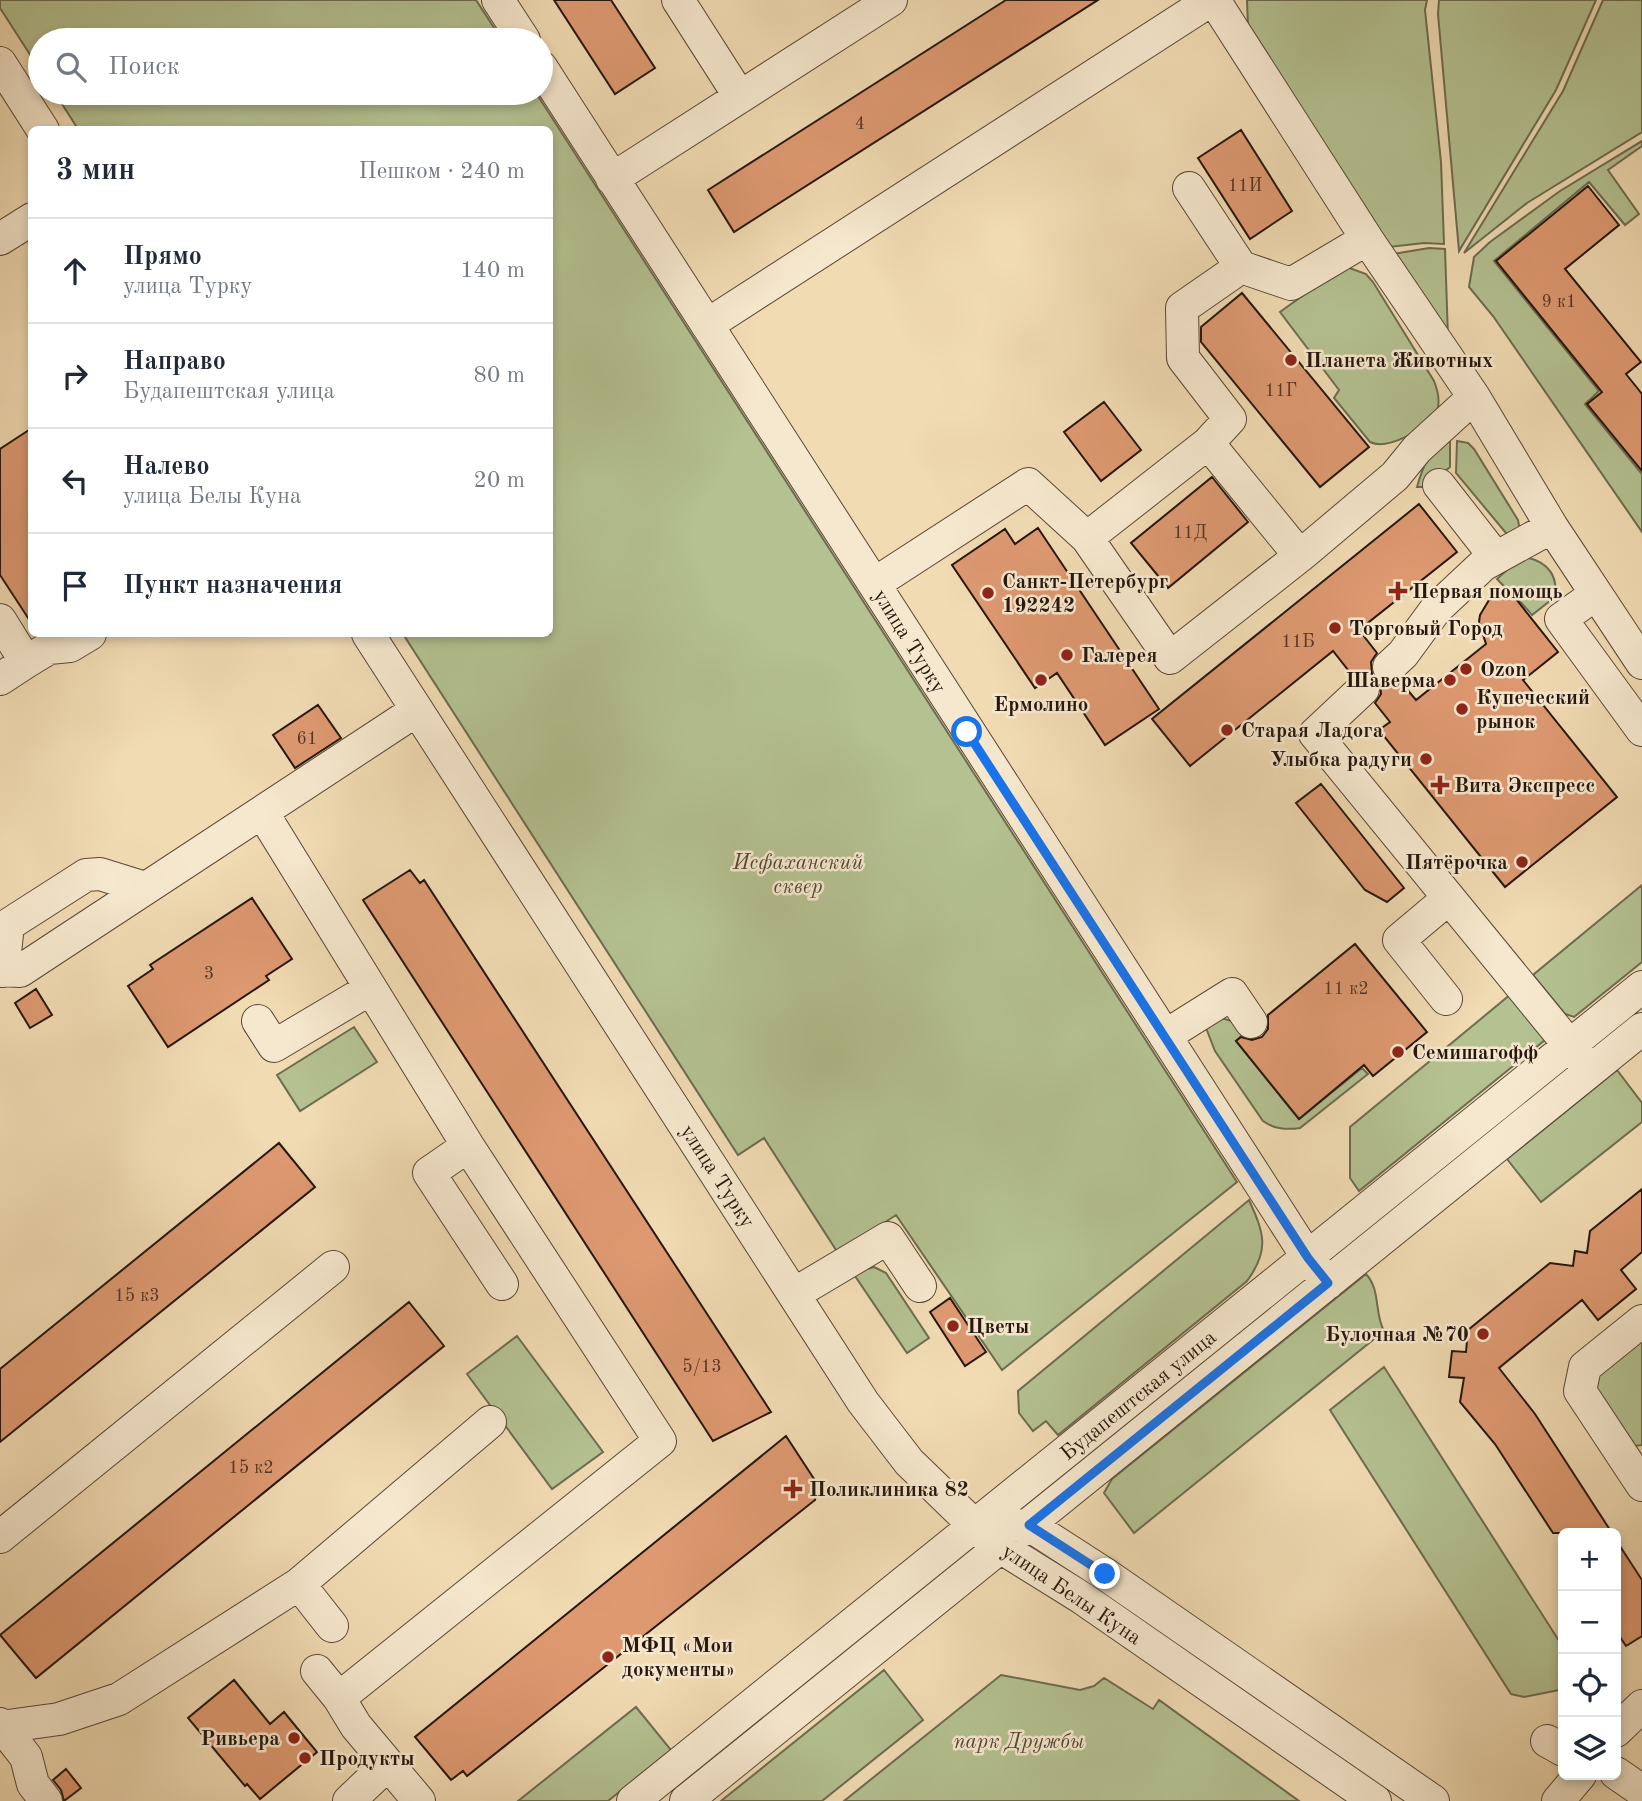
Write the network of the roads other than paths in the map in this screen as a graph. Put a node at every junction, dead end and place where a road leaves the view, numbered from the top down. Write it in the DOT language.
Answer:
graph roads {
  1 [pos="498,0"];
  2 [pos="678,0"];
  3 [pos="891,0"];
  4 [pos="1212,0"];
  5 [pos="516,28"];
  6 [pos="0,63"];
  7 [pos="553,86"];
  8 [pos="740,97"];
  9 [pos="40,126"];
  10 [pos="612,179"];
  11 [pos="1189,188"];
  12 [pos="28,222"];
  13 [pos="0,239"];
  14 [pos="1367,239"];
  15 [pos="1241,267"];
  16 [pos="706,325"];
  17 [pos="1474,397"];
  18 [pos="1208,443"];
  19 [pos="1439,485"];
  20 [pos="1552,527"];
  21 [pos="1087,538"];
  22 [pos="1300,556"];
  23 [pos="1496,558"];
  24 [pos="874,584"];
  25 [pos="1596,594"];
  26 [pos="0,620"];
  27 [pos="84,637"];
  28 [pos="370,637"];
  29 [pos="26,662"];
  30 [pos="1642,663"];
  31 [pos="1389,667"];
  32 [pos="0,679"];
  33 [pos="1363,689"];
  34 [pos="417,710"];
  35 [pos="1642,730"];
  36 [pos="262,812"];
  37 [pos="145,888"];
  38 [pos="1449,898"];
  39 [pos="1,971"];
  40 [pos="1642,987"];
  41 [pos="370,989"];
  42 [pos="1446,999"];
  43 [pos="258,1021"];
  44 [pos="1251,1022"];
  45 [pos="1642,1029"];
  46 [pos="1165,1037"];
  47 [pos="1570,1045"];
  48 [pos="1590,1071"];
  49 [pos="468,1146"];
  50 [pos="1308,1258"];
  51 [pos="333,1267"];
  52 [pos="1328,1283"];
  53 [pos="502,1284"];
  54 [pos="920,1286"];
  55 [pos="794,1294"];
  56 [pos="1642,1321"];
  57 [pos="490,1422"];
  58 [pos="1642,1485"];
  59 [pos="1029,1525"];
  60 [pos="975,1526"];
  61 [pos="0,1537"];
  62 [pos="1000,1547"];
  63 [pos="299,1584"];
  64 [pos="332,1626"];
  65 [pos="317,1671"];
  66 [pos="338,1698"];
  67 [pos="1642,1706"];
  68 [pos="1,1725"];
  69 [pos="1621,1726"];
  70 [pos="388,1763"];
  71 [pos="1621,1776"];
  72 [pos="1576,1780"];
  73 [pos="1642,1791"];
  74 [pos="46,1801"];
  75 [pos="349,1801"];
  76 [pos="419,1801"];
  77 [pos="633,1801"];
  78 [pos="686,1801"];
  79 [pos="1375,1801"];
  80 [pos="1433,1801"];
  81 [pos="1558,1801"];
  1 -- 5 [label="street"];
  2 -- 8 [label="street"];
  3 -- 8 [label="street"];
  4 -- 14 [label="street"];
  4 -- 16 [label="street"];
  6 -- 9 [label="street"];
  7 -- 10 [label="street, улица Турку"];
  8 -- 10 [label="street"];
  10 -- 16 [label="street, улица Турку"];
  11 -- 15 [label="street"];
  12 -- 13 [label="street"];
  14 -- 15 [label="street"];
  14 -- 17 [label="street"];
  15 -- 18 [label="street"];
  16 -- 24 [label="street, улица Турку"];
  17 -- 20 [label="street"];
  17 -- 22 [label="street"];
  18 -- 21 [label="street"];
  18 -- 22 [label="street"];
  19 -- 23 [label="street"];
  20 -- 23 [label="street"];
  20 -- 25 [label="street"];
  21 -- 22 [label="street"];
  21 -- 24 [label="street"];
  23 -- 31 [label="street"];
  24 -- 46 [label="street, улица Турку"];
  25 -- 30 [label="street"];
  25 -- 35 [label="street"];
  26 -- 29 [label="street"];
  27 -- 29 [label="street"];
  28 -- 34 [label="street, улица Турку"];
  29 -- 32 [label="street"];
  33 -- 38 [label="street"];
  34 -- 36 [label="street"];
  34 -- 55 [label="street, улица Турку"];
  36 -- 37 [label="street"];
  36 -- 41 [label="street"];
  37 -- 39 [label="street"];
  37 -- 39 [label="street"];
  38 -- 42 [label="street"];
  38 -- 47 [label="street"];
  40 -- 47 [label="street, Будапештская улица"];
  41 -- 43 [label="street"];
  41 -- 49 [label="street"];
  44 -- 46 [label="street"];
  45 -- 48 [label="street, Будапештская улица"];
  46 -- 50 [label="street, улица Турку"];
  47 -- 48 [label="street"];
  47 -- 50 [label="street, Будапештская улица"];
  48 -- 52 [label="street, Будапештская улица"];
  49 -- 53 [label="street"];
  49 -- 66 [label="street"];
  50 -- 52 [label="street, улица Турку"];
  50 -- 60 [label="street, Будапештская улица"];
  51 -- 61 [label="street"];
  52 -- 59 [label="street, Будапештская улица"];
  54 -- 55 [label="street"];
  55 -- 60 [label="street, улица Турку"];
  56 -- 58 [label="street"];
  57 -- 63 [label="street"];
  59 -- 60 [label="street, улица Белы Куна"];
  59 -- 62 [label="street, Будапештская улица"];
  59 -- 80 [label="street, улица Белы Куна"];
  60 -- 62 [label="street, улица Белы Куна"];
  60 -- 77 [label="street, Будапештская улица"];
  62 -- 78 [label="street, Будапештская улица"];
  62 -- 79 [label="street, улица Белы Куна"];
  63 -- 64 [label="street"];
  63 -- 68 [label="street"];
  65 -- 66 [label="street"];
  66 -- 70 [label="street"];
  67 -- 69 [label="street"];
  68 -- 74 [label="street"];
  70 -- 75 [label="street"];
  70 -- 76 [label="street"];
  71 -- 73 [label="street"];
  72 -- 81 [label="street"];
}
